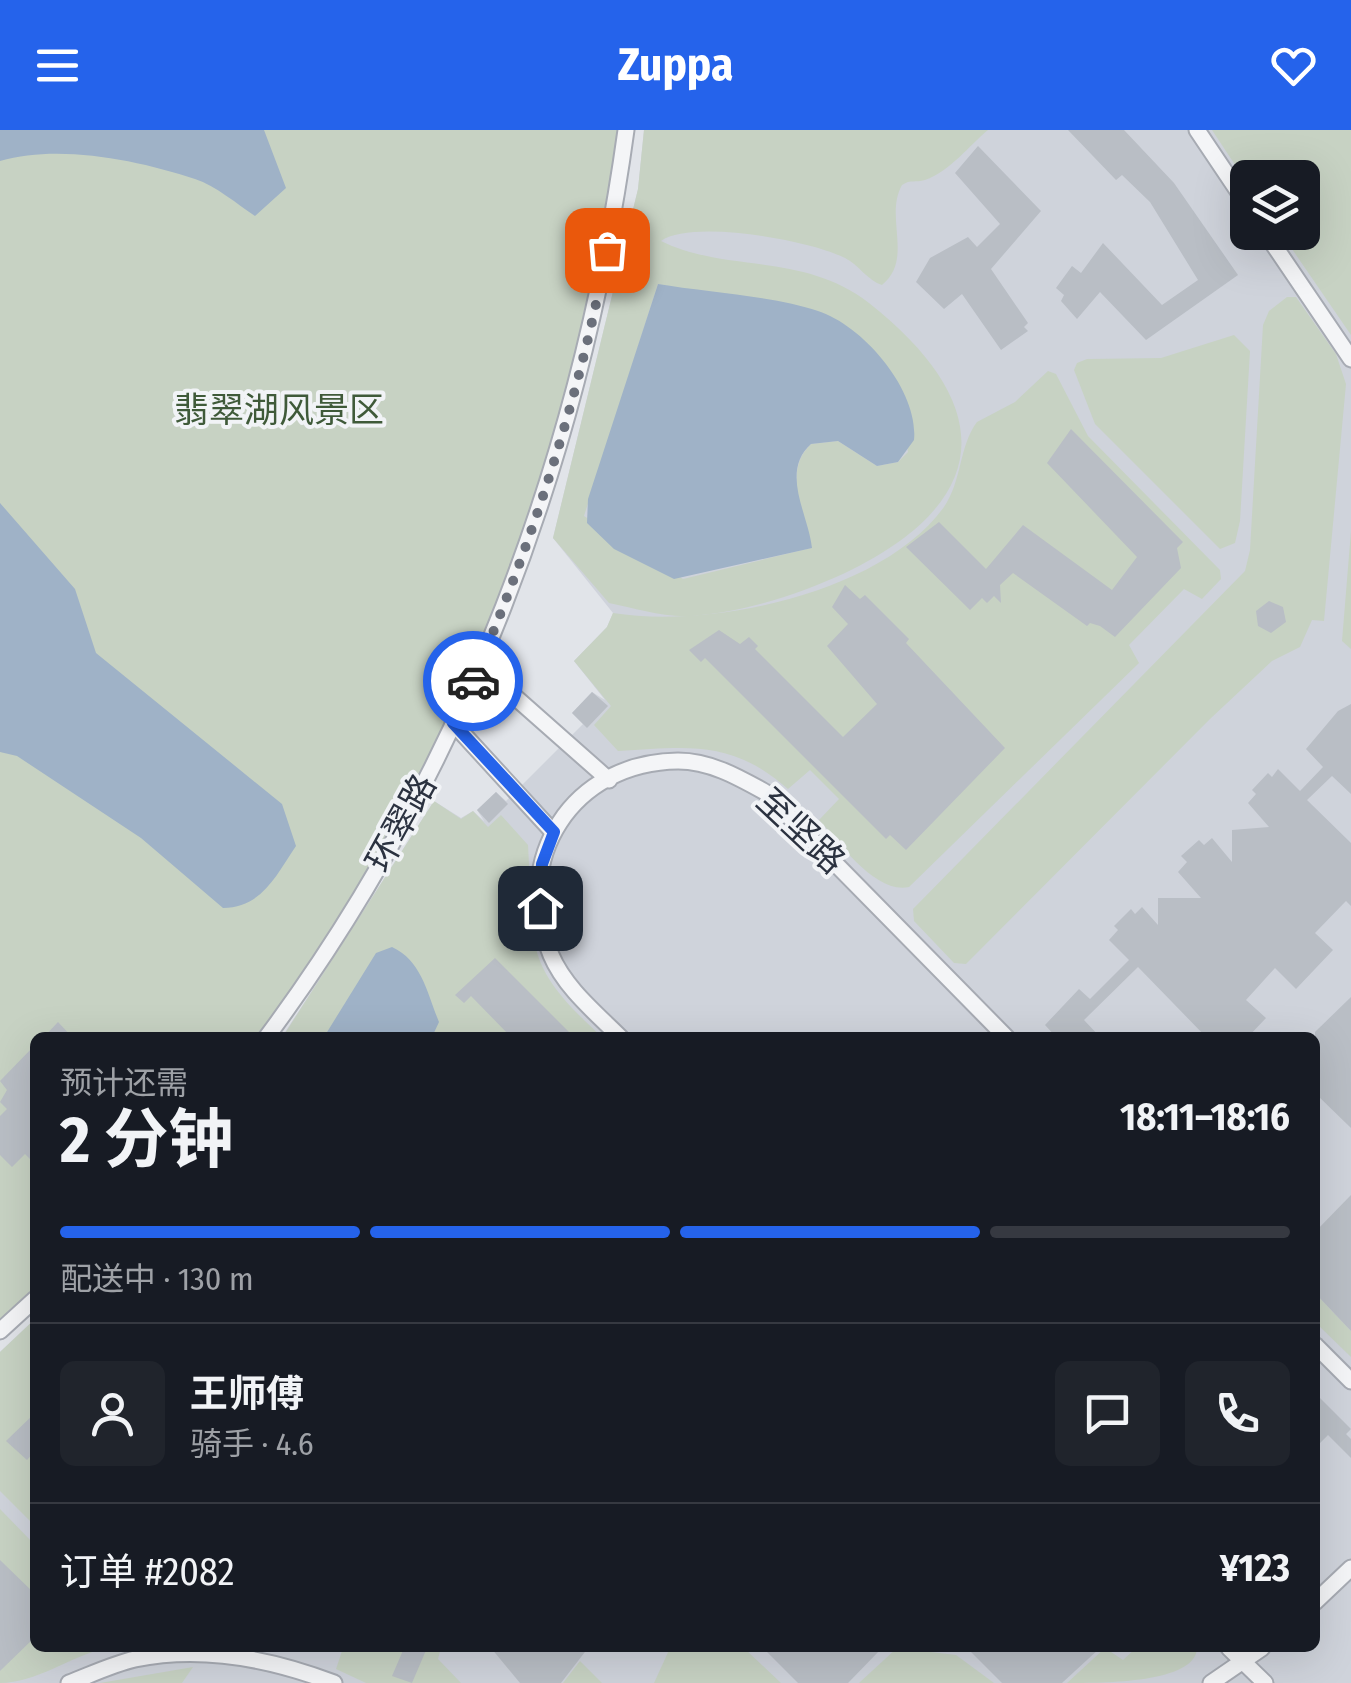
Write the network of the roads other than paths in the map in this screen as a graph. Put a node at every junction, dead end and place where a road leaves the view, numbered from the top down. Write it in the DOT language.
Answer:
graph roads {
  1 [pos="626,130"];
  2 [pos="1197,130"];
  3 [pos="1230,179"];
  4 [pos="1277,250"];
  5 [pos="1351,359"];
  6 [pos="480,666"];
  7 [pos="453,723"];
  8 [pos="609,780"];
  9 [pos="554,832"];
  10 [pos="270,1032"];
  11 [pos="615,1032"];
  12 [pos="1001,1032"];
  13 [pos="30,1303"];
  14 [pos="0,1331"];
  15 [pos="1320,1350"];
  16 [pos="1351,1382"];
  17 [pos="1351,1568"];
  18 [pos="1320,1597"];
  19 [pos="1234,1652"];
  20 [pos="1257,1652"];
  21 [pos="1244,1662"];
  22 [pos="68,1683"];
  23 [pos="334,1683"];
  24 [pos="1211,1683"];
  25 [pos="1265,1683"];
  1 -- 6 [label="street, 环翠路"];
  2 -- 3 [label="street"];
  4 -- 5 [label="street"];
  6 -- 7 [label="street, 环翠路"];
  6 -- 8 [label="street"];
  7 -- 9 [label="street"];
  7 -- 10 [label="street, 环翠路"];
  8 -- 9 [label="street, 至坚路"];
  8 -- 12 [label="street, 至坚路"];
  9 -- 11 [label="street, 至坚路"];
  13 -- 14 [label="street"];
  15 -- 16 [label="street"];
  17 -- 18 [label="street"];
  19 -- 21 [label="street"];
  20 -- 21 [label="street"];
  21 -- 24 [label="street"];
  21 -- 25 [label="street"];
  22 -- 23 [label="street"];
}
